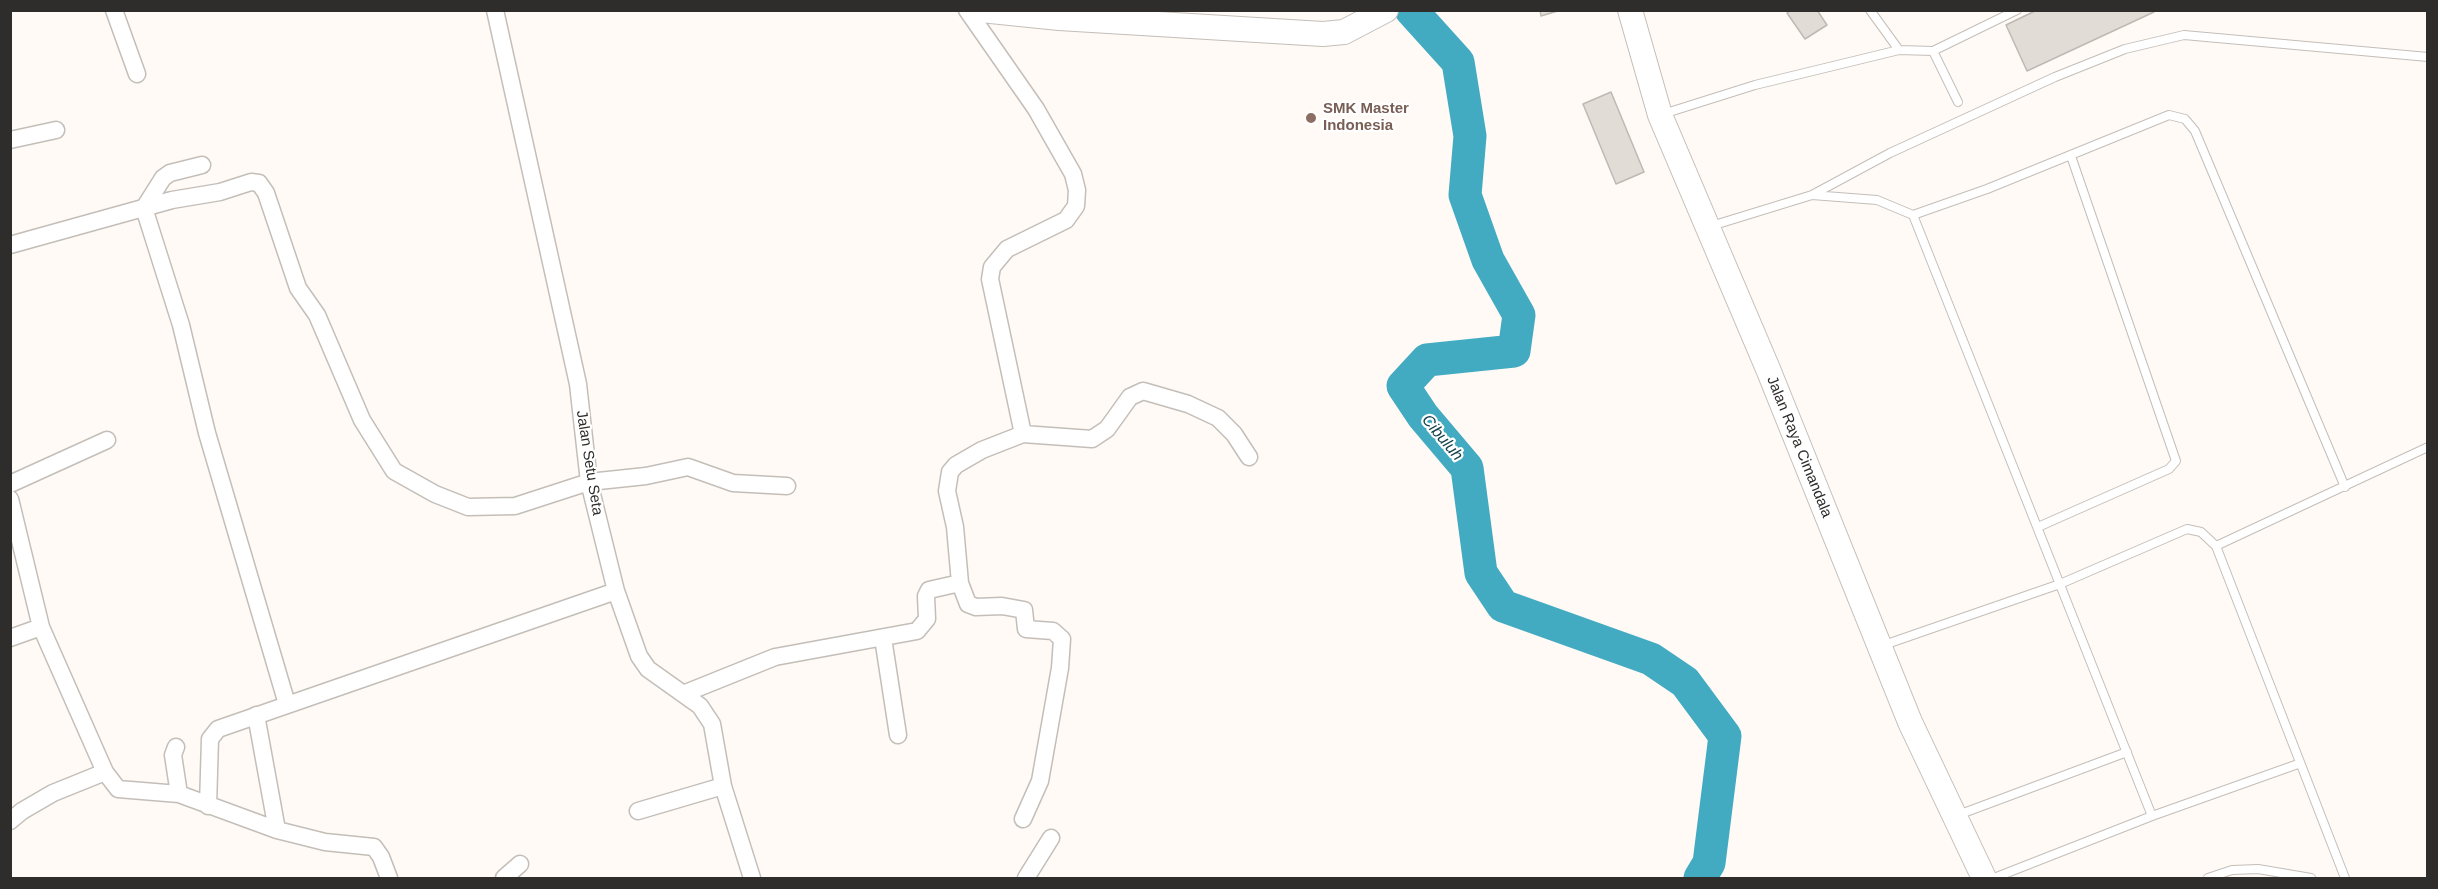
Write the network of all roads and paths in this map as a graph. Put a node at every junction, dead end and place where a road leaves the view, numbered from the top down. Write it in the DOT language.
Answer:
graph roads {
  1 [pos="114,10"];
  2 [pos="495,10"];
  3 [pos="968,10"];
  4 [pos="981,10"];
  5 [pos="1386,10"];
  6 [pos="1630,10"];
  7 [pos="1870,10"];
  8 [pos="2017,10"];
  9 [pos="1899,50"];
  10 [pos="1933,51"];
  11 [pos="2427,57"];
  12 [pos="138,74"];
  13 [pos="1958,102"];
  14 [pos="1660,115"];
  15 [pos="56,130"];
  16 [pos="10,140"];
  17 [pos="2071,156"];
  18 [pos="202,165"];
  19 [pos="1812,195"];
  20 [pos="144,208"];
  21 [pos="1913,215"];
  22 [pos="1708,227"];
  23 [pos="10,244"];
  24 [pos="1023,434"];
  25 [pos="107,440"];
  26 [pos="2427,447"];
  27 [pos="1249,458"];
  28 [pos="589,482"];
  29 [pos="10,484"];
  30 [pos="787,486"];
  31 [pos="2345,487"];
  32 [pos="11,503"];
  33 [pos="2038,527"];
  34 [pos="2216,546"];
  35 [pos="960,583"];
  36 [pos="2060,584"];
  37 [pos="616,591"];
  38 [pos="41,627"];
  39 [pos="10,638"];
  40 [pos="883,638"];
  41 [pos="1879,647"];
  42 [pos="683,694"];
  43 [pos="287,704"];
  44 [pos="256,715"];
  45 [pos="898,735"];
  46 [pos="176,747"];
  47 [pos="252,750"];
  48 [pos="2127,752"];
  49 [pos="2298,764"];
  50 [pos="105,772"];
  51 [pos="723,786"];
  52 [pos="178,795"];
  53 [pos="208,806"];
  54 [pos="638,812"];
  55 [pos="1954,816"];
  56 [pos="2152,816"];
  57 [pos="1023,819"];
  58 [pos="10,821"];
  59 [pos="273,829"];
  60 [pos="1051,838"];
  61 [pos="520,864"];
  62 [pos="389,879"];
  63 [pos="504,879"];
  64 [pos="752,879"];
  65 [pos="1026,879"];
  66 [pos="1984,879"];
  67 [pos="1994,879"];
  68 [pos="2208,879"];
  69 [pos="2311,879"];
  70 [pos="2345,879"];
  1 -- 12 [label="street"];
  2 -- 28 [label="street, Jalan Setu Seta"];
  3 -- 24 [label="street"];
  4 -- 5 [label="street"];
  6 -- 14 [label="street, Jalan Raya Cimandala"];
  7 -- 9 [label="lane"];
  8 -- 10 [label="lane"];
  9 -- 10 [label="lane"];
  9 -- 14 [label="lane"];
  10 -- 13 [label="lane"];
  11 -- 19 [label="lane"];
  14 -- 22 [label="street, Jalan Raya Cimandala"];
  15 -- 16 [label="street"];
  17 -- 21 [label="lane"];
  17 -- 31 [label="lane"];
  17 -- 33 [label="lane"];
  18 -- 20 [label="street"];
  19 -- 21 [label="lane"];
  19 -- 22 [label="lane"];
  20 -- 23 [label="street"];
  20 -- 28 [label="street"];
  20 -- 43 [label="street"];
  21 -- 33 [label="lane"];
  22 -- 41 [label="street, Jalan Raya Cimandala"];
  24 -- 27 [label="street"];
  24 -- 35 [label="street"];
  25 -- 29 [label="street"];
  26 -- 31 [label="lane"];
  28 -- 30 [label="street"];
  28 -- 37 [label="street, Jalan Setu Seta"];
  31 -- 34 [label="lane"];
  32 -- 38 [label="street"];
  33 -- 36 [label="lane"];
  34 -- 36 [label="lane"];
  34 -- 49 [label="lane"];
  35 -- 40 [label="street"];
  35 -- 57 [label="street"];
  36 -- 41 [label="lane"];
  36 -- 48 [label="lane"];
  37 -- 42 [label="street, Jalan Setu Seta"];
  37 -- 43 [label="street"];
  38 -- 39 [label="street"];
  38 -- 50 [label="street"];
  40 -- 42 [label="street"];
  40 -- 45 [label="street"];
  41 -- 55 [label="street, Jalan Raya Cimandala"];
  42 -- 51 [label="street, Jalan Setu Seta"];
  43 -- 44 [label="street"];
  44 -- 53 [label="street"];
  44 -- 59 [label="street"];
  46 -- 52 [label="street"];
  47 -- 59 [label="street"];
  48 -- 55 [label="lane"];
  48 -- 56 [label="lane"];
  49 -- 56 [label="lane"];
  49 -- 70 [label="lane"];
  50 -- 52 [label="street"];
  50 -- 58 [label="street"];
  51 -- 54 [label="street"];
  51 -- 64 [label="street, Jalan Setu Seta"];
  52 -- 53 [label="street"];
  53 -- 59 [label="street"];
  55 -- 66 [label="street, Jalan Raya Cimandala"];
  56 -- 67 [label="lane"];
  59 -- 62 [label="street"];
  60 -- 65 [label="street"];
  61 -- 63 [label="street"];
  68 -- 69 [label="lane"];
}
